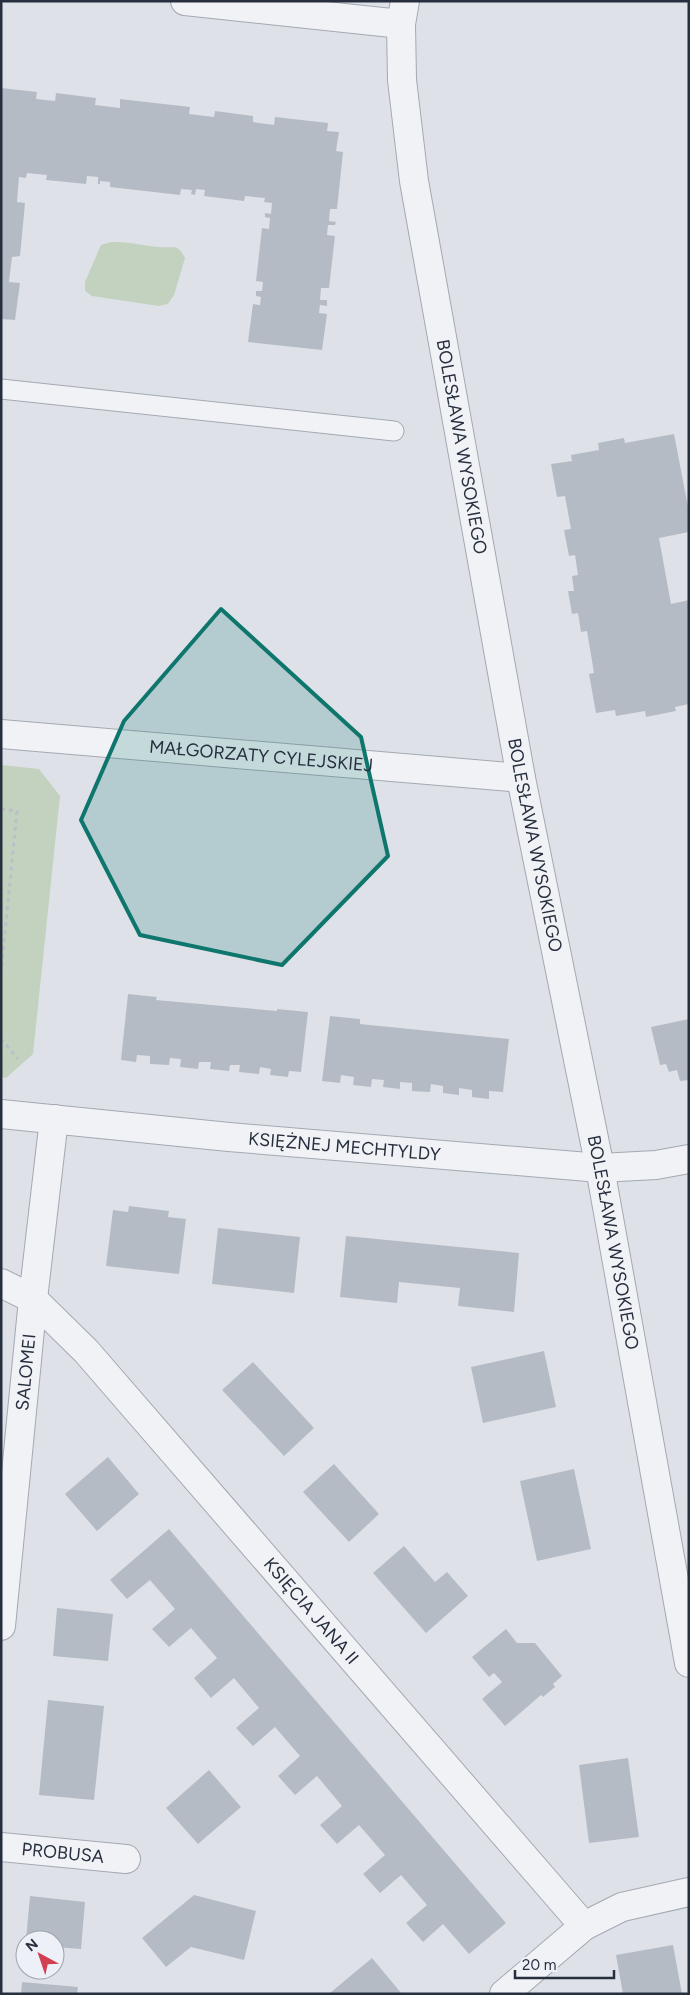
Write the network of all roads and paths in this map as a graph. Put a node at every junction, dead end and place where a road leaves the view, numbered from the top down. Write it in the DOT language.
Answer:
graph roads {
  1 [pos="185,1"];
  2 [pos="403,13"];
  3 [pos="1,389"];
  4 [pos="394,430"];
  5 [pos="1,734"];
  6 [pos="521,778"];
  7 [pos="1,809"];
  8 [pos="1,922"];
  9 [pos="6,923"];
  10 [pos="1,973"];
  11 [pos="1,1039"];
  12 [pos="18,1059"];
  13 [pos="1,1114"];
  14 [pos="54,1119"];
  15 [pos="689,1159"];
  16 [pos="600,1168"];
  17 [pos="1,1283"];
  18 [pos="33,1299"];
  19 [pos="7,1515"];
  20 [pos="1,1626"];
  21 [pos="689,1662"];
  22 [pos="1,1847"];
  23 [pos="126,1859"];
  24 [pos="689,1892"];
  25 [pos="584,1926"];
  26 [pos="504,1994"];
  1 -- 2 [label="street"];
  2 -- 6 [label="street, BOLESŁAWA WYSOKIEGO"];
  3 -- 4 [label="lane"];
  5 -- 6 [label="street, MAŁGORZATY CYLEJSKIEJ"];
  6 -- 16 [label="street, BOLESŁAWA WYSOKIEGO"];
  7 -- 9 [label="path"];
  8 -- 9 [label="path"];
  9 -- 10 [label="path"];
  11 -- 12 [label="path"];
  13 -- 14 [label="street, KSIĘŻNEJ MECHTYLDY"];
  14 -- 16 [label="street, KSIĘŻNEJ MECHTYLDY"];
  14 -- 18 [label="street, SALOMEI"];
  15 -- 16 [label="street, KSIĘŻNEJ MECHTYLDY"];
  16 -- 21 [label="street, BOLESŁAWA WYSOKIEGO"];
  17 -- 18 [label="street, KSIĘCIA JANA II"];
  18 -- 19 [label="street, SALOMEI"];
  18 -- 25 [label="street, KSIĘCIA JANA II"];
  19 -- 20 [label="street, SALOMEI"];
  22 -- 23 [label="street, PROBUSA"];
  24 -- 25 [label="street"];
  25 -- 26 [label="street"];
}
